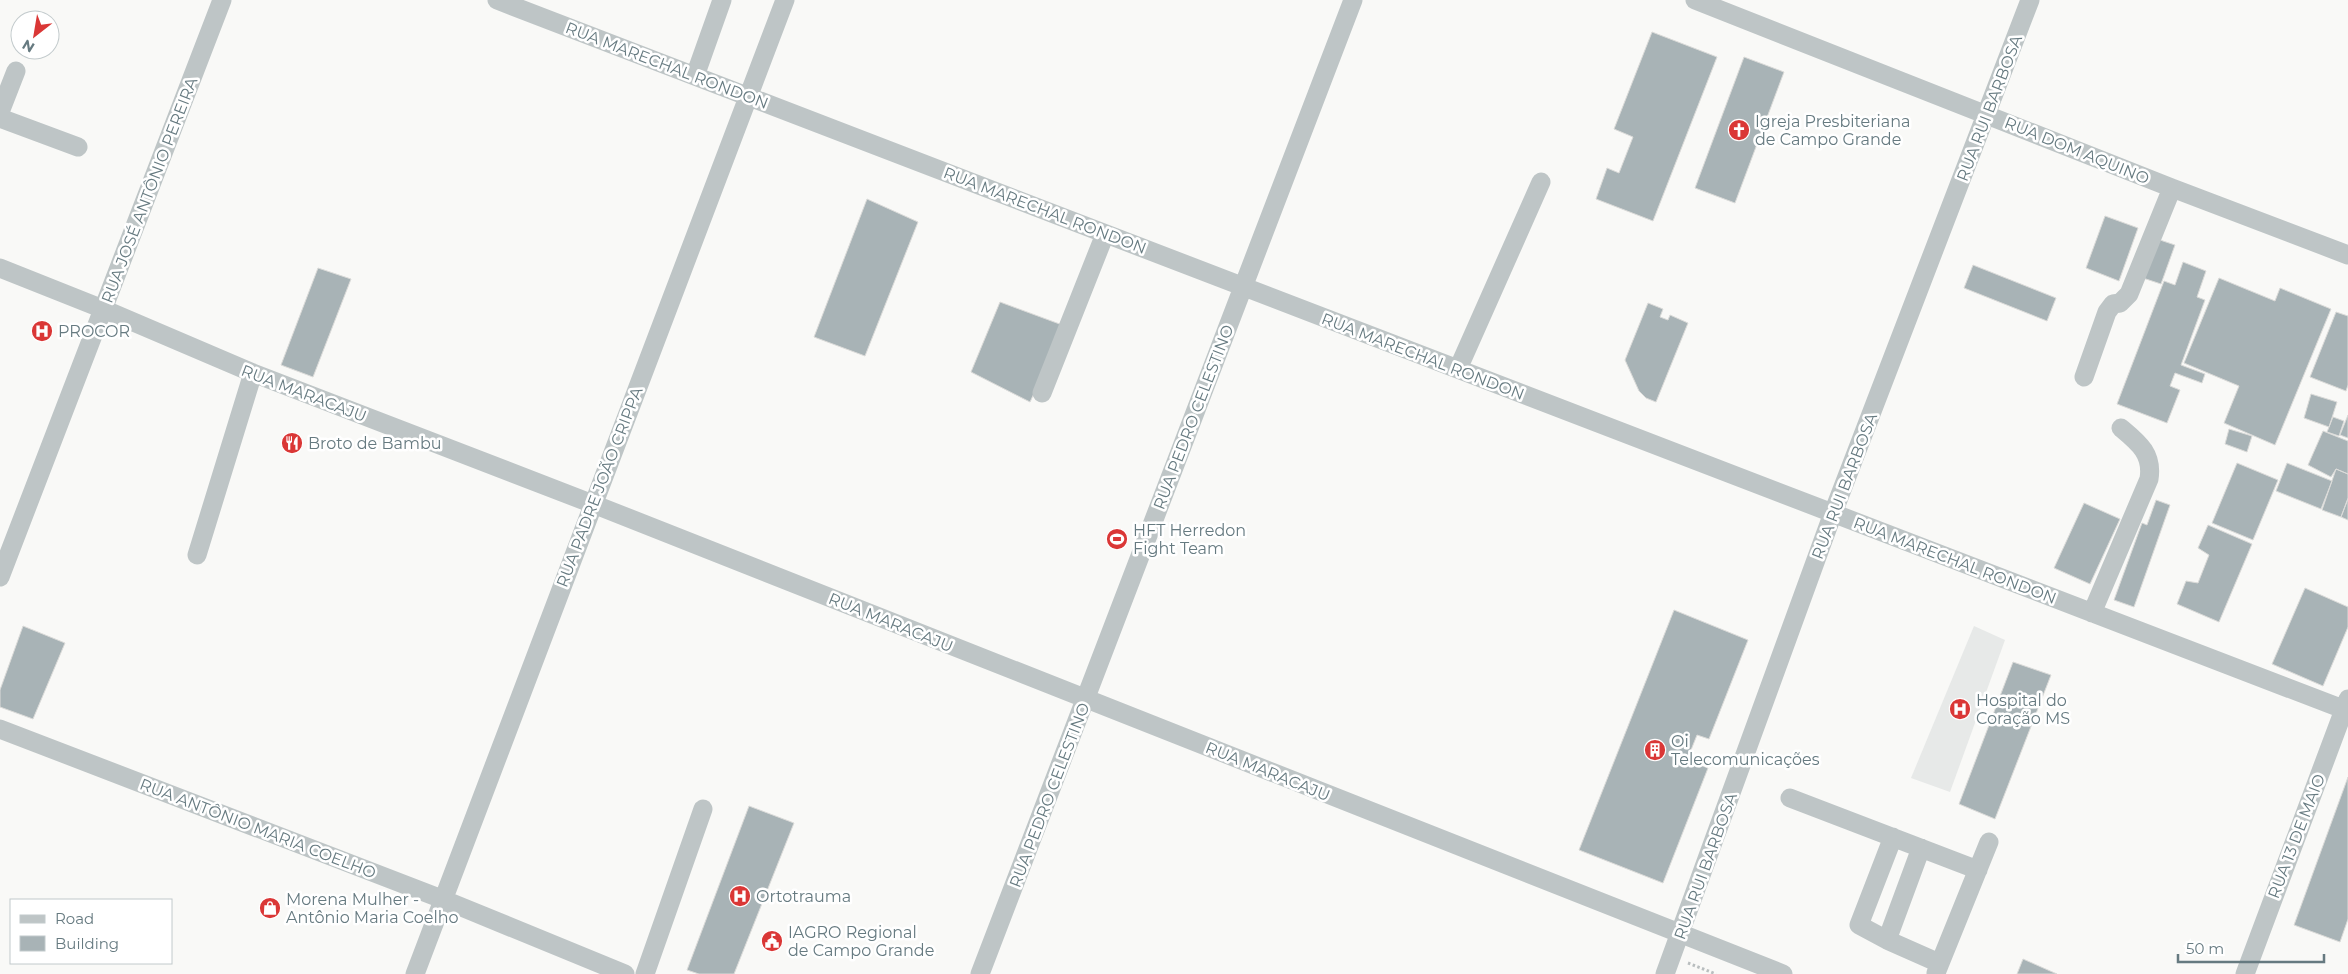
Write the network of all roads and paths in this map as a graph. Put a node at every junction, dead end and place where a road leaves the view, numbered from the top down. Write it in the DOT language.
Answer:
graph roads {
  1 [pos="222,0"];
  2 [pos="497,0"];
  3 [pos="722,0"];
  4 [pos="786,0"];
  5 [pos="1353,0"];
  6 [pos="1695,0"];
  7 [pos="2030,0"];
  8 [pos="16,71"];
  9 [pos="695,76"];
  10 [pos="749,96"];
  11 [pos="0,112"];
  12 [pos="1986,114"];
  13 [pos="0,118"];
  14 [pos="78,147"];
  15 [pos="1541,182"];
  16 [pos="2172,188"];
  17 [pos="1105,234"];
  18 [pos="2348,255"];
  19 [pos="0,268"];
  20 [pos="1243,287"];
  21 [pos="103,309"];
  22 [pos="1458,369"];
  23 [pos="253,374"];
  24 [pos="2084,377"];
  25 [pos="1042,393"];
  26 [pos="2120,428"];
  27 [pos="593,504"];
  28 [pos="1833,513"];
  29 [pos="197,555"];
  30 [pos="0,576"];
  31 [pos="2092,613"];
  32 [pos="1085,699"];
  33 [pos="2347,707"];
  34 [pos="0,729"];
  35 [pos="1790,798"];
  36 [pos="703,809"];
  37 [pos="1893,837"];
  38 [pos="1989,842"];
  39 [pos="1920,848"];
  40 [pos="1978,870"];
  41 [pos="442,898"];
  42 [pos="1680,935"];
  43 [pos="1887,940"];
  44 [pos="1684,968"];
  45 [pos="1937,968"];
  46 [pos="415,974"];
  47 [pos="625,974"];
  48 [pos="645,974"];
  49 [pos="980,974"];
  50 [pos="1665,974"];
  51 [pos="1716,974"];
  52 [pos="1783,974"];
  53 [pos="2245,974"];
  1 -- 21 [label="street, RUA JOSÉ ANTÔNIO PEREIRA"];
  2 -- 9 [label="street, RUA MARECHAL RONDON"];
  3 -- 9 [label="street"];
  4 -- 10 [label="street, RUA PADRE JOÃO CRIPPA"];
  5 -- 20 [label="street, RUA PEDRO CELESTINO"];
  6 -- 12 [label="street, RUA DOM AQUINO"];
  7 -- 12 [label="street, RUA RUI BARBOSA"];
  8 -- 11 [label="street"];
  9 -- 10 [label="street, RUA MARECHAL RONDON"];
  10 -- 17 [label="street, RUA MARECHAL RONDON"];
  10 -- 27 [label="street, RUA PADRE JOÃO CRIPPA"];
  12 -- 16 [label="street, RUA DOM AQUINO"];
  12 -- 28 [label="street, RUA RUI BARBOSA"];
  13 -- 14 [label="street"];
  15 -- 22 [label="street"];
  16 -- 18 [label="street, RUA DOM AQUINO"];
  16 -- 24 [label="street"];
  17 -- 20 [label="street, RUA MARECHAL RONDON"];
  17 -- 25 [label="street"];
  19 -- 21 [label="street, RUA MARACAJU"];
  20 -- 22 [label="street, RUA MARECHAL RONDON"];
  20 -- 32 [label="street, RUA PEDRO CELESTINO"];
  21 -- 23 [label="street, RUA MARACAJU"];
  21 -- 30 [label="street, RUA JOSÉ ANTÔNIO PEREIRA"];
  22 -- 28 [label="street, RUA MARECHAL RONDON"];
  23 -- 27 [label="street, RUA MARACAJU"];
  23 -- 29 [label="street"];
  26 -- 31 [label="street"];
  27 -- 32 [label="street, RUA MARACAJU"];
  27 -- 41 [label="street, RUA PADRE JOÃO CRIPPA"];
  28 -- 31 [label="street, RUA MARECHAL RONDON"];
  28 -- 42 [label="street, RUA RUI BARBOSA"];
  31 -- 33 [label="street, RUA MARECHAL RONDON"];
  32 -- 42 [label="street, RUA MARACAJU"];
  32 -- 49 [label="street, RUA PEDRO CELESTINO"];
  33 -- 53 [label="street, RUA 13 DE MAIO"];
  34 -- 41 [label="street, RUA ANTÔNIO MARIA COELHO"];
  35 -- 37 [label="street"];
  36 -- 48 [label="street"];
  37 -- 39 [label="street"];
  37 -- 43 [label="street"];
  38 -- 40 [label="street"];
  39 -- 40 [label="street"];
  39 -- 43 [label="street"];
  40 -- 45 [label="street"];
  41 -- 46 [label="street, RUA PADRE JOÃO CRIPPA"];
  41 -- 47 [label="street, RUA ANTÔNIO MARIA COELHO"];
  42 -- 50 [label="street, RUA RUI BARBOSA"];
  42 -- 52 [label="street, RUA MARACAJU"];
  43 -- 45 [label="street"];
  44 -- 51 [label="path"];
}
